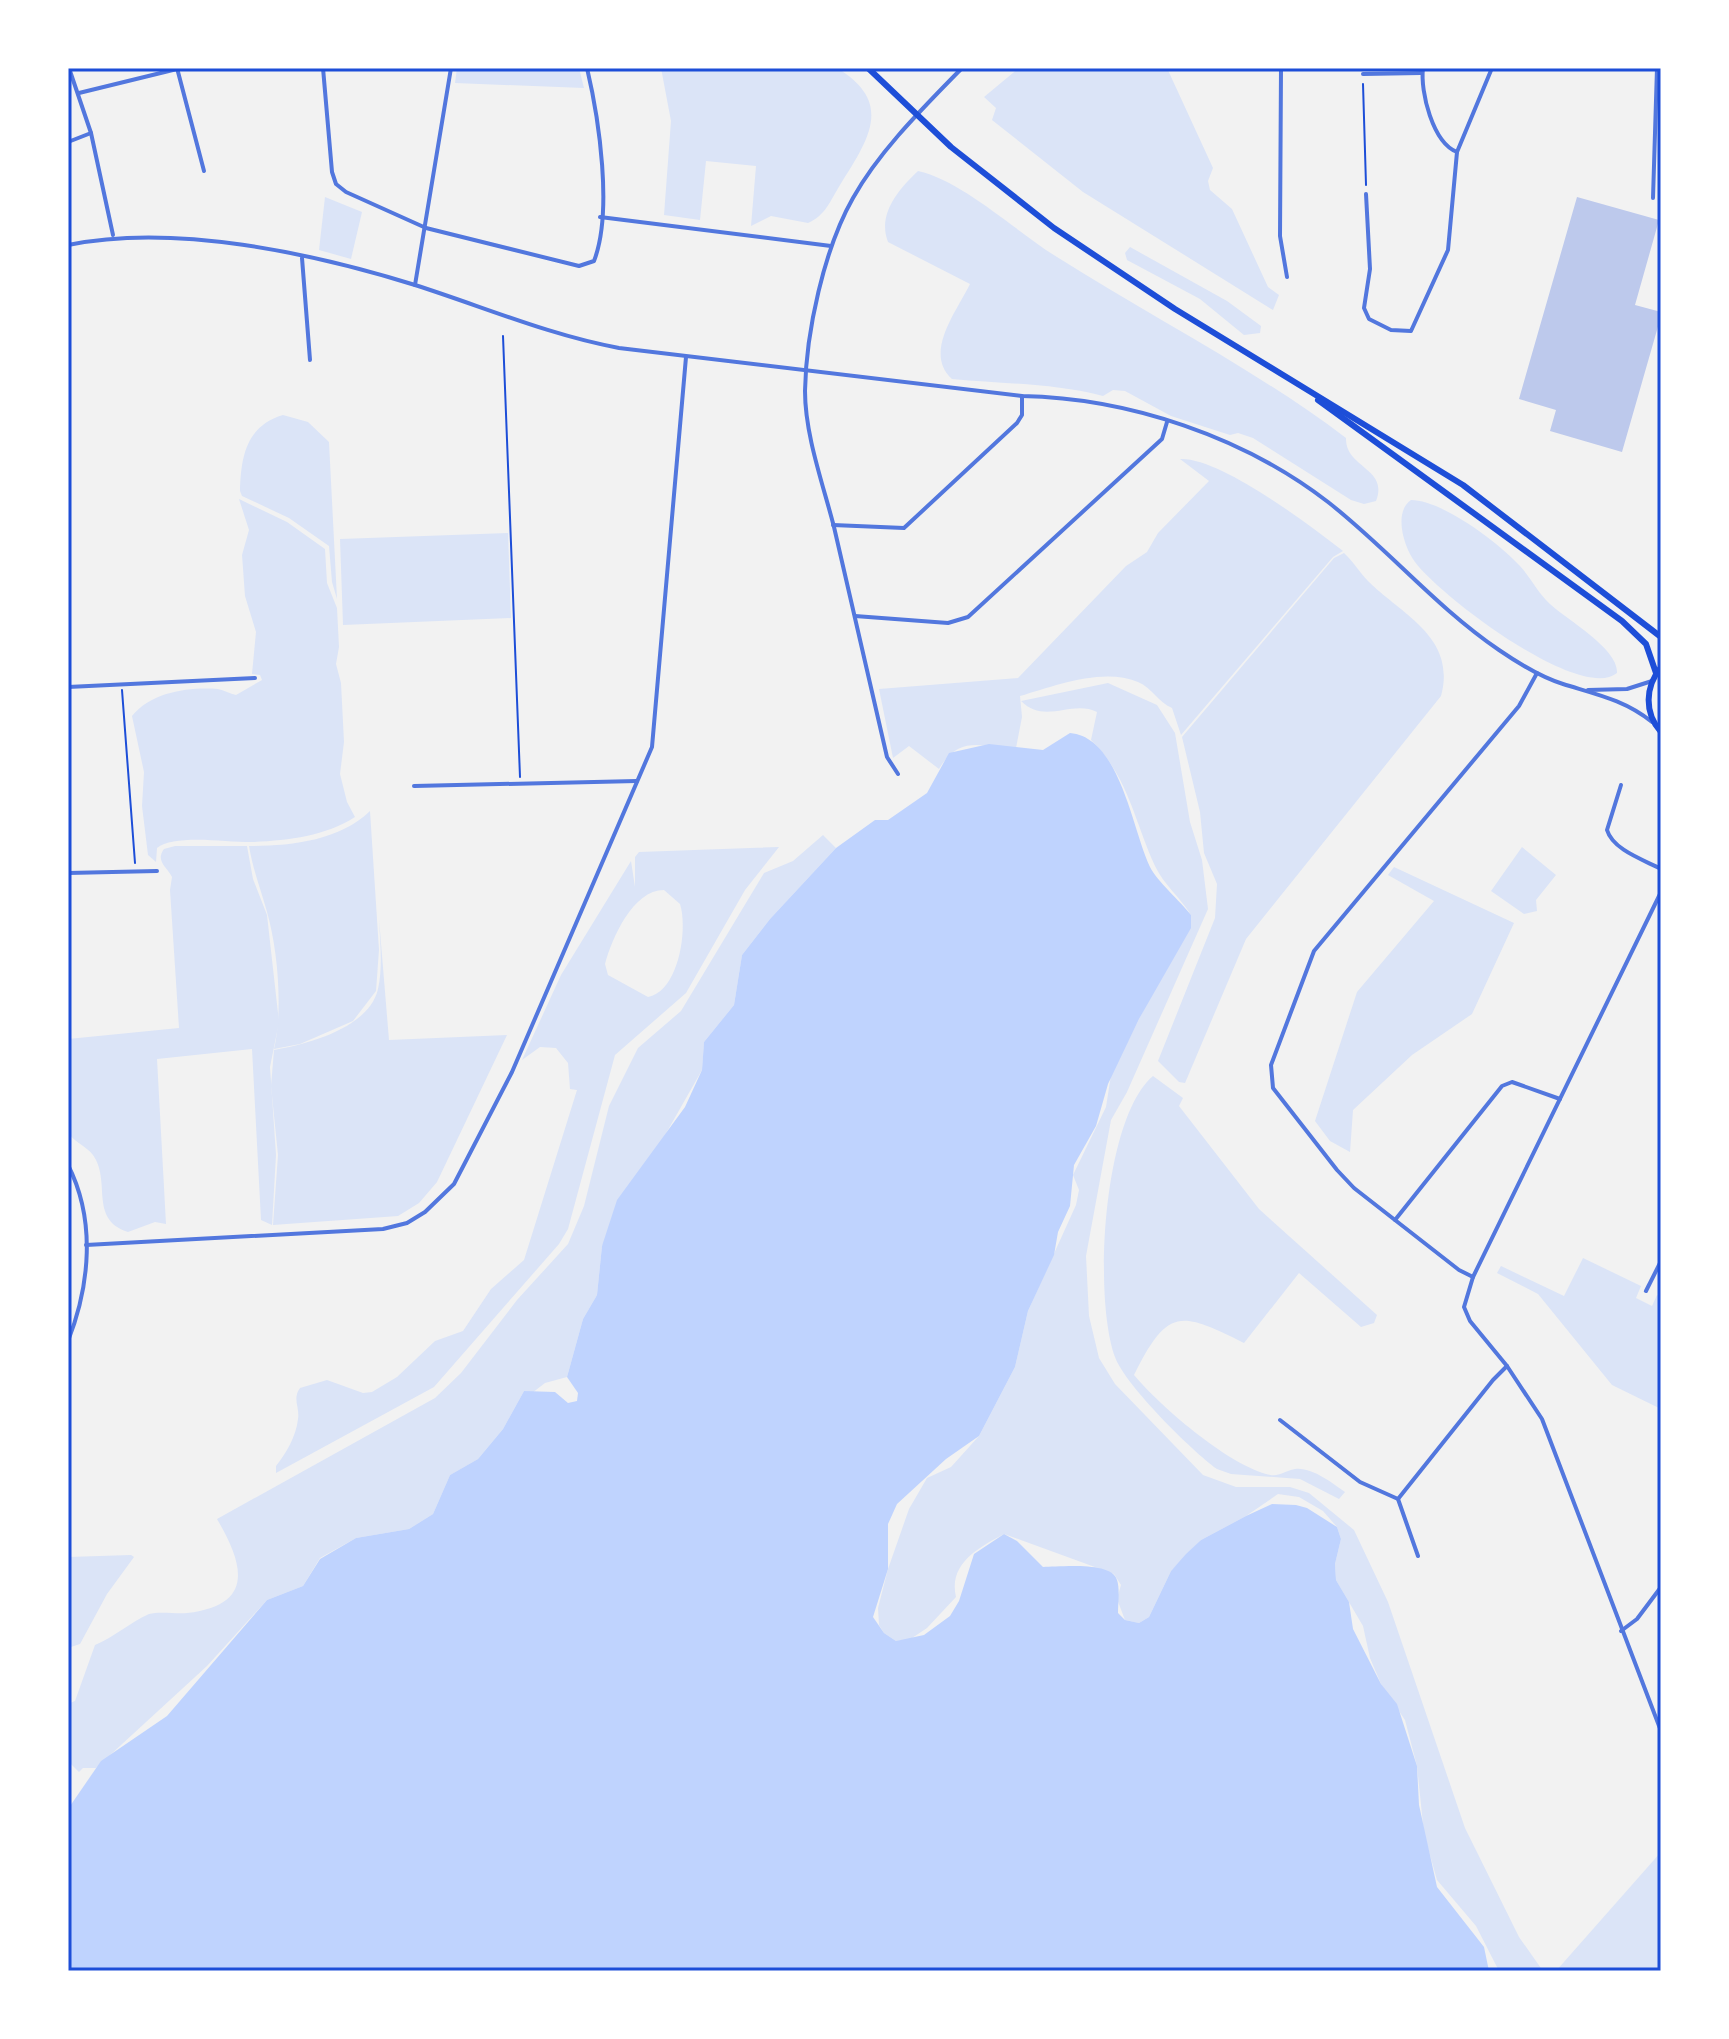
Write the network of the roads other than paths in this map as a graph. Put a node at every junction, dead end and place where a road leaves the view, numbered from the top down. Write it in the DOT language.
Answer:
graph roads {
  1 [pos="69,68"];
  2 [pos="177,68"];
  3 [pos="323,68"];
  4 [pos="451,68"];
  5 [pos="587,68"];
  6 [pos="868,68"];
  7 [pos="962,68"];
  8 [pos="1281,68"];
  9 [pos="1492,68"];
  10 [pos="1657,68"];
  11 [pos="1422,70"];
  12 [pos="1363,74"];
  13 [pos="79,93"];
  14 [pos="91,133"];
  15 [pos="68,142"];
  16 [pos="1457,152"];
  17 [pos="204,171"];
  18 [pos="1366,194"];
  19 [pos="1653,198"];
  20 [pos="600,217"];
  21 [pos="426,228"];
  22 [pos="113,235"];
  23 [pos="68,245"];
  24 [pos="831,246"];
  25 [pos="302,258"];
  26 [pos="1287,277"];
  27 [pos="415,285"];
  28 [pos="686,357"];
  29 [pos="310,360"];
  30 [pos="807,371"];
  31 [pos="1312,394"];
  32 [pos="1022,396"];
  33 [pos="1167,422"];
  34 [pos="833,525"];
  35 [pos="855,616"];
  36 [pos="1661,637"];
  37 [pos="1658,670"];
  38 [pos="1537,673"];
  39 [pos="255,678"];
  40 [pos="1652,681"];
  41 [pos="68,687"];
  42 [pos="1586,690"];
  43 [pos="1654,723"];
  44 [pos="1661,732"];
  45 [pos="898,774"];
  46 [pos="637,781"];
  47 [pos="1621,785"];
  48 [pos="414,786"];
  49 [pos="1661,869"];
  50 [pos="157,871"];
  51 [pos="68,873"];
  52 [pos="1661,892"];
  53 [pos="1560,1099"];
  54 [pos="68,1165"];
  55 [pos="1395,1220"];
  56 [pos="86,1245"];
  57 [pos="1661,1261"];
  58 [pos="1473,1277"];
  59 [pos="1646,1291"];
  60 [pos="68,1341"];
  61 [pos="1507,1366"];
  62 [pos="1280,1420"];
  63 [pos="1398,1499"];
  64 [pos="1418,1556"];
  65 [pos="1661,1587"];
  66 [pos="1621,1631"];
  67 [pos="1661,1731"];
  1 -- 13 [label="street"];
  2 -- 13 [label="street"];
  2 -- 17 [label="street"];
  3 -- 21 [label="street"];
  4 -- 21 [label="street"];
  5 -- 20 [label="street"];
  6 -- 31 [label="main road"];
  7 -- 24 [label="street"];
  8 -- 26 [label="street"];
  9 -- 16 [label="street"];
  10 -- 19 [label="street"];
  11 -- 12 [label="street"];
  11 -- 16 [label="street"];
  13 -- 14 [label="street"];
  14 -- 15 [label="street"];
  14 -- 22 [label="street"];
  16 -- 18 [label="street"];
  20 -- 21 [label="street"];
  20 -- 24 [label="street"];
  21 -- 27 [label="street"];
  22 -- 23 [label="street"];
  22 -- 25 [label="street"];
  24 -- 30 [label="street"];
  25 -- 27 [label="street"];
  25 -- 29 [label="street"];
  27 -- 28 [label="street"];
  28 -- 30 [label="street"];
  28 -- 46 [label="street"];
  30 -- 32 [label="street"];
  30 -- 34 [label="street"];
  31 -- 36 [label="main road"];
  31 -- 37 [label="main road"];
  32 -- 33 [label="street"];
  32 -- 34 [label="street"];
  33 -- 35 [label="street"];
  33 -- 38 [label="street"];
  34 -- 35 [label="street"];
  35 -- 45 [label="street"];
  37 -- 40 [label="main road"];
  38 -- 42 [label="street"];
  38 -- 55 [label="street"];
  39 -- 41 [label="street"];
  40 -- 42 [label="street"];
  40 -- 43 [label="main road"];
  42 -- 43 [label="street"];
  43 -- 44 [label="main road"];
  46 -- 48 [label="street"];
  46 -- 56 [label="street"];
  47 -- 49 [label="street"];
  50 -- 51 [label="street"];
  52 -- 53 [label="street"];
  53 -- 55 [label="street"];
  53 -- 58 [label="street"];
  54 -- 56 [label="street"];
  55 -- 58 [label="street"];
  56 -- 60 [label="street"];
  57 -- 59 [label="street"];
  58 -- 61 [label="street"];
  61 -- 63 [label="street"];
  61 -- 66 [label="street"];
  62 -- 63 [label="street"];
  63 -- 64 [label="street"];
  65 -- 66 [label="street"];
  66 -- 67 [label="street"];
}
